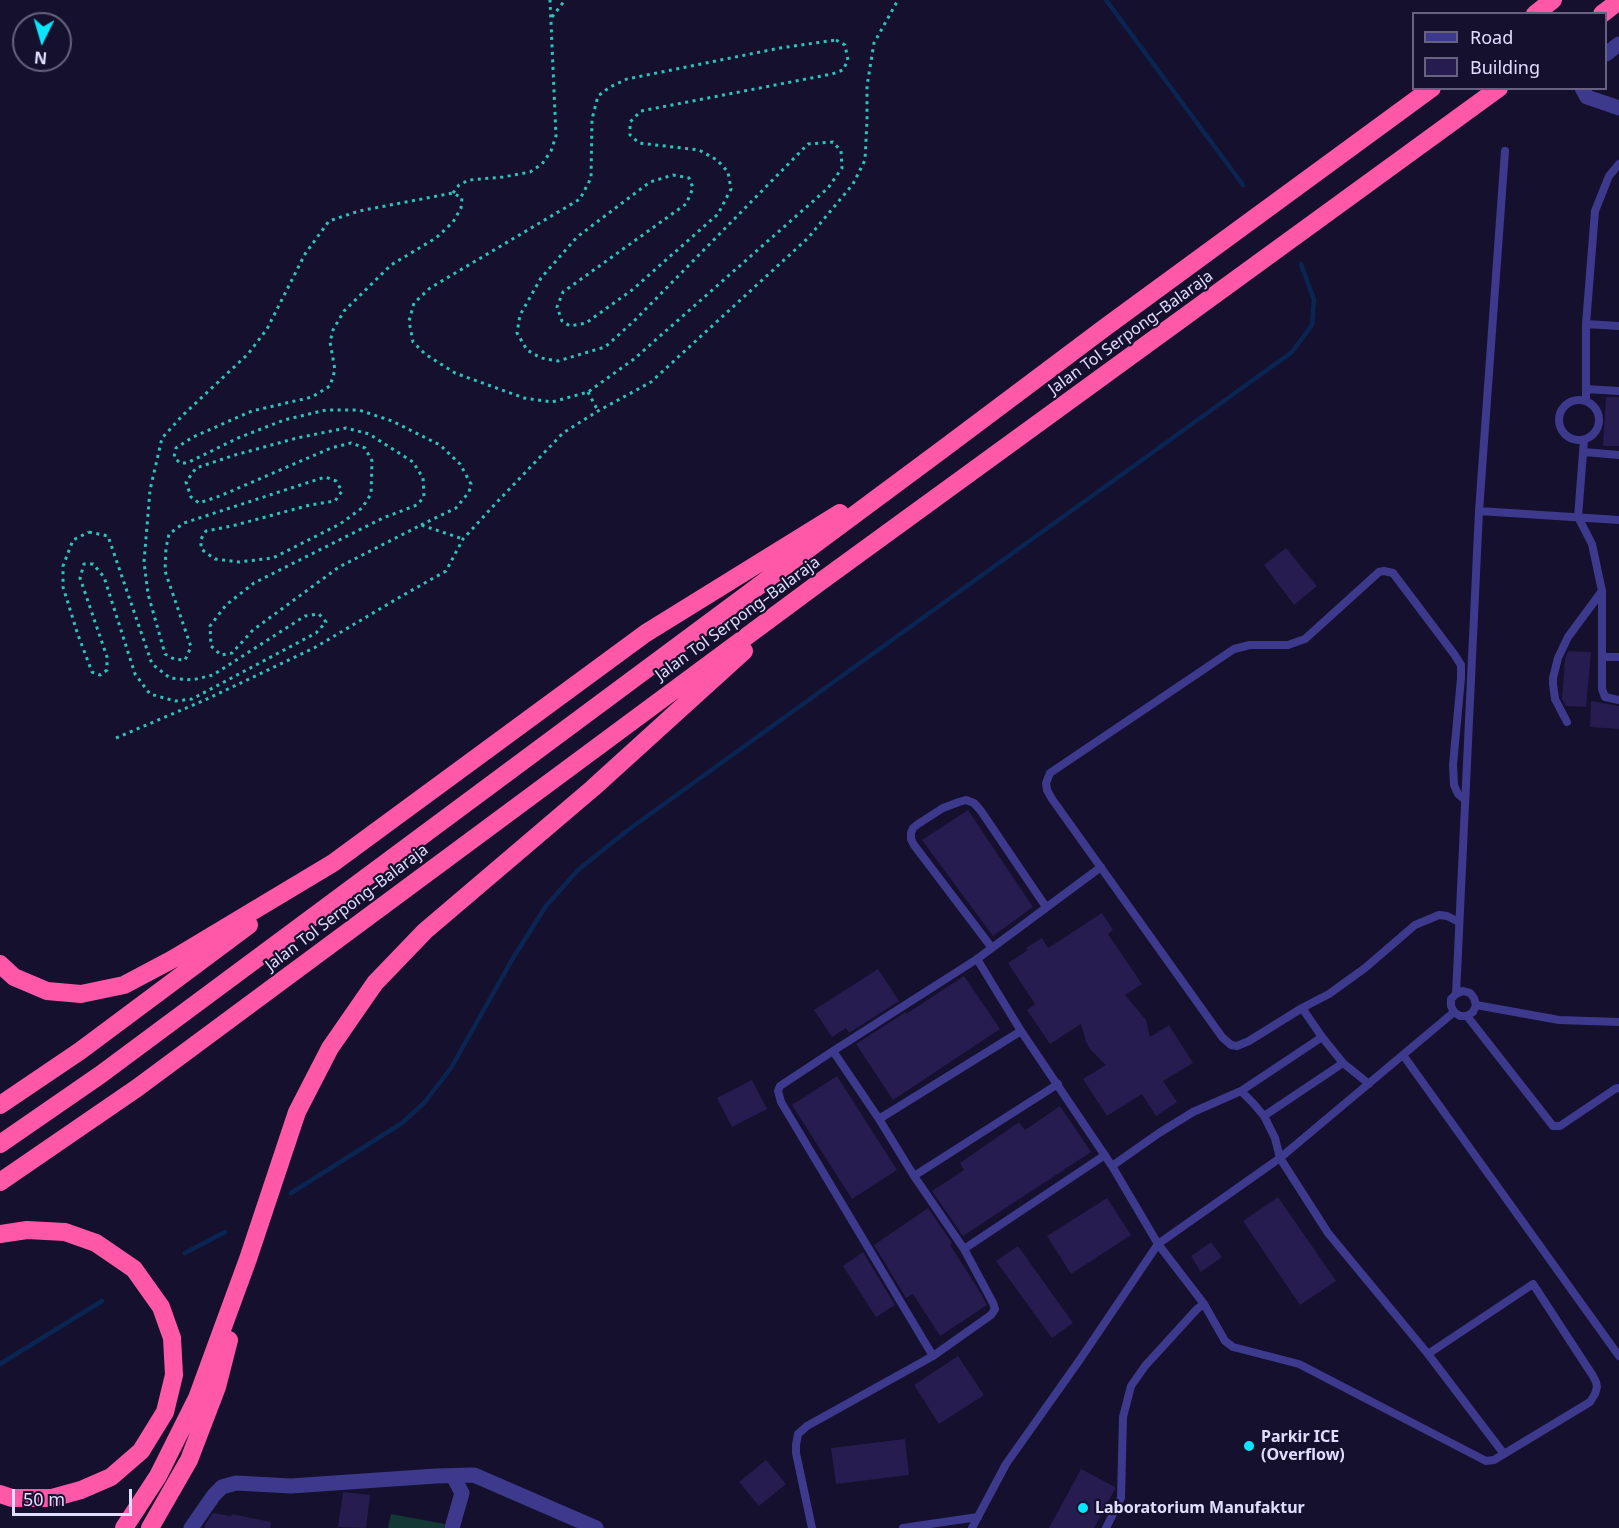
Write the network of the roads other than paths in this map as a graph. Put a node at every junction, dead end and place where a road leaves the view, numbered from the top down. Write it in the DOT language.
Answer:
graph roads {
  1 [pos="1553,0"];
  2 [pos="1619,1"];
  3 [pos="1538,12"];
  4 [pos="1605,12"];
  5 [pos="1429,90"];
  6 [pos="1496,90"];
  7 [pos="1583,90"];
  8 [pos="1619,108"];
  9 [pos="1505,151"];
  10 [pos="1619,164"];
  11 [pos="1586,324"];
  12 [pos="1619,326"];
  13 [pos="1586,389"];
  14 [pos="1619,391"];
  15 [pos="1586,400"];
  16 [pos="1584,440"];
  17 [pos="943,449"];
  18 [pos="1584,452"];
  19 [pos="1619,455"];
  20 [pos="1479,512"];
  21 [pos="1578,517"];
  22 [pos="1619,519"];
  23 [pos="820,582"];
  24 [pos="1602,591"];
  25 [pos="1602,657"];
  26 [pos="1619,657"];
  27 [pos="1619,700"];
  28 [pos="1567,722"];
  29 [pos="1465,800"];
  30 [pos="333,863"];
  31 [pos="1101,867"];
  32 [pos="1046,907"];
  33 [pos="1459,922"];
  34 [pos="992,948"];
  35 [pos="977,959"];
  36 [pos="0,964"];
  37 [pos="1456,994"];
  38 [pos="1476,1005"];
  39 [pos="1302,1008"];
  40 [pos="1454,1012"];
  41 [pos="1467,1016"];
  42 [pos="1619,1022"];
  43 [pos="1021,1031"];
  44 [pos="1322,1037"];
  45 [pos="833,1051"];
  46 [pos="1403,1056"];
  47 [pos="1343,1062"];
  48 [pos="1058,1084"];
  49 [pos="1369,1084"];
  50 [pos="1619,1088"];
  51 [pos="1241,1091"];
  52 [pos="0,1105"];
  53 [pos="1264,1116"];
  54 [pos="879,1119"];
  55 [pos="0,1144"];
  56 [pos="1105,1155"];
  57 [pos="1280,1158"];
  58 [pos="1112,1166"];
  59 [pos="914,1176"];
  60 [pos="0,1182"];
  61 [pos="0,1234"];
  62 [pos="1158,1244"];
  63 [pos="964,1250"];
  64 [pos="248,1259"];
  65 [pos="1204,1304"];
  66 [pos="1428,1354"];
  67 [pos="933,1356"];
  68 [pos="1619,1356"];
  69 [pos="1504,1454"];
  70 [pos="453,1476"];
  71 [pos="0,1494"];
  72 [pos="978,1517"];
  73 [pos="124,1528"];
  74 [pos="150,1528"];
  75 [pos="191,1528"];
  76 [pos="452,1528"];
  77 [pos="596,1528"];
  78 [pos="812,1528"];
  79 [pos="903,1528"];
  80 [pos="972,1528"];
  81 [pos="1106,1528"];
  1 -- 3 [label="highway"];
  2 -- 4 [label="highway"];
  5 -- 17 [label="highway, Jalan Tol Serpong–Balaraja"];
  6 -- 23 [label="highway, Jalan Tol Serpong–Balaraja"];
  7 -- 8 [label="street"];
  9 -- 20 [label="lane"];
  10 -- 11 [label="lane"];
  11 -- 12 [label="lane"];
  11 -- 13 [label="lane"];
  13 -- 14 [label="lane"];
  13 -- 15 [label="lane"];
  15 -- 16 [label="lane"];
  15 -- 16 [label="lane"];
  16 -- 18 [label="lane"];
  17 -- 30 [label="highway"];
  17 -- 55 [label="highway, Jalan Tol Serpong–Balaraja"];
  18 -- 19 [label="lane"];
  18 -- 21 [label="lane"];
  20 -- 21 [label="lane"];
  20 -- 29 [label="lane"];
  21 -- 22 [label="lane"];
  21 -- 24 [label="lane"];
  23 -- 60 [label="highway, Jalan Tol Serpong–Balaraja"];
  23 -- 64 [label="highway"];
  24 -- 25 [label="lane"];
  24 -- 28 [label="lane"];
  25 -- 26 [label="lane"];
  25 -- 27 [label="lane"];
  29 -- 31 [label="lane"];
  29 -- 33 [label="lane"];
  30 -- 36 [label="highway"];
  30 -- 52 [label="highway"];
  31 -- 32 [label="lane"];
  31 -- 39 [label="lane"];
  32 -- 34 [label="lane"];
  32 -- 34 [label="lane"];
  33 -- 37 [label="lane"];
  33 -- 39 [label="lane"];
  34 -- 35 [label="lane"];
  35 -- 43 [label="lane"];
  35 -- 45 [label="lane"];
  37 -- 38 [label="lane"];
  37 -- 40 [label="lane"];
  38 -- 41 [label="lane"];
  38 -- 42 [label="lane"];
  39 -- 44 [label="lane"];
  40 -- 41 [label="lane"];
  40 -- 46 [label="lane"];
  41 -- 50 [label="lane"];
  43 -- 48 [label="lane"];
  43 -- 54 [label="lane"];
  44 -- 47 [label="lane"];
  44 -- 51 [label="lane"];
  45 -- 54 [label="lane"];
  45 -- 67 [label="lane"];
  46 -- 49 [label="lane"];
  46 -- 68 [label="lane"];
  47 -- 49 [label="lane"];
  47 -- 53 [label="lane"];
  48 -- 56 [label="lane"];
  48 -- 59 [label="lane"];
  49 -- 57 [label="lane"];
  51 -- 53 [label="lane"];
  51 -- 58 [label="lane"];
  53 -- 57 [label="lane"];
  54 -- 59 [label="lane"];
  56 -- 58 [label="lane"];
  56 -- 63 [label="lane"];
  57 -- 62 [label="lane"];
  57 -- 66 [label="lane"];
  58 -- 62 [label="lane"];
  59 -- 63 [label="lane"];
  61 -- 71 [label="highway"];
  62 -- 65 [label="lane"];
  62 -- 72 [label="lane"];
  63 -- 67 [label="lane"];
  64 -- 73 [label="highway"];
  64 -- 74 [label="highway"];
  65 -- 69 [label="lane"];
  65 -- 81 [label="lane"];
  66 -- 69 [label="lane"];
  66 -- 69 [label="lane"];
  67 -- 78 [label="lane"];
  70 -- 75 [label="street"];
  70 -- 76 [label="street"];
  70 -- 77 [label="street"];
  72 -- 79 [label="lane"];
  72 -- 80 [label="lane"];
}
